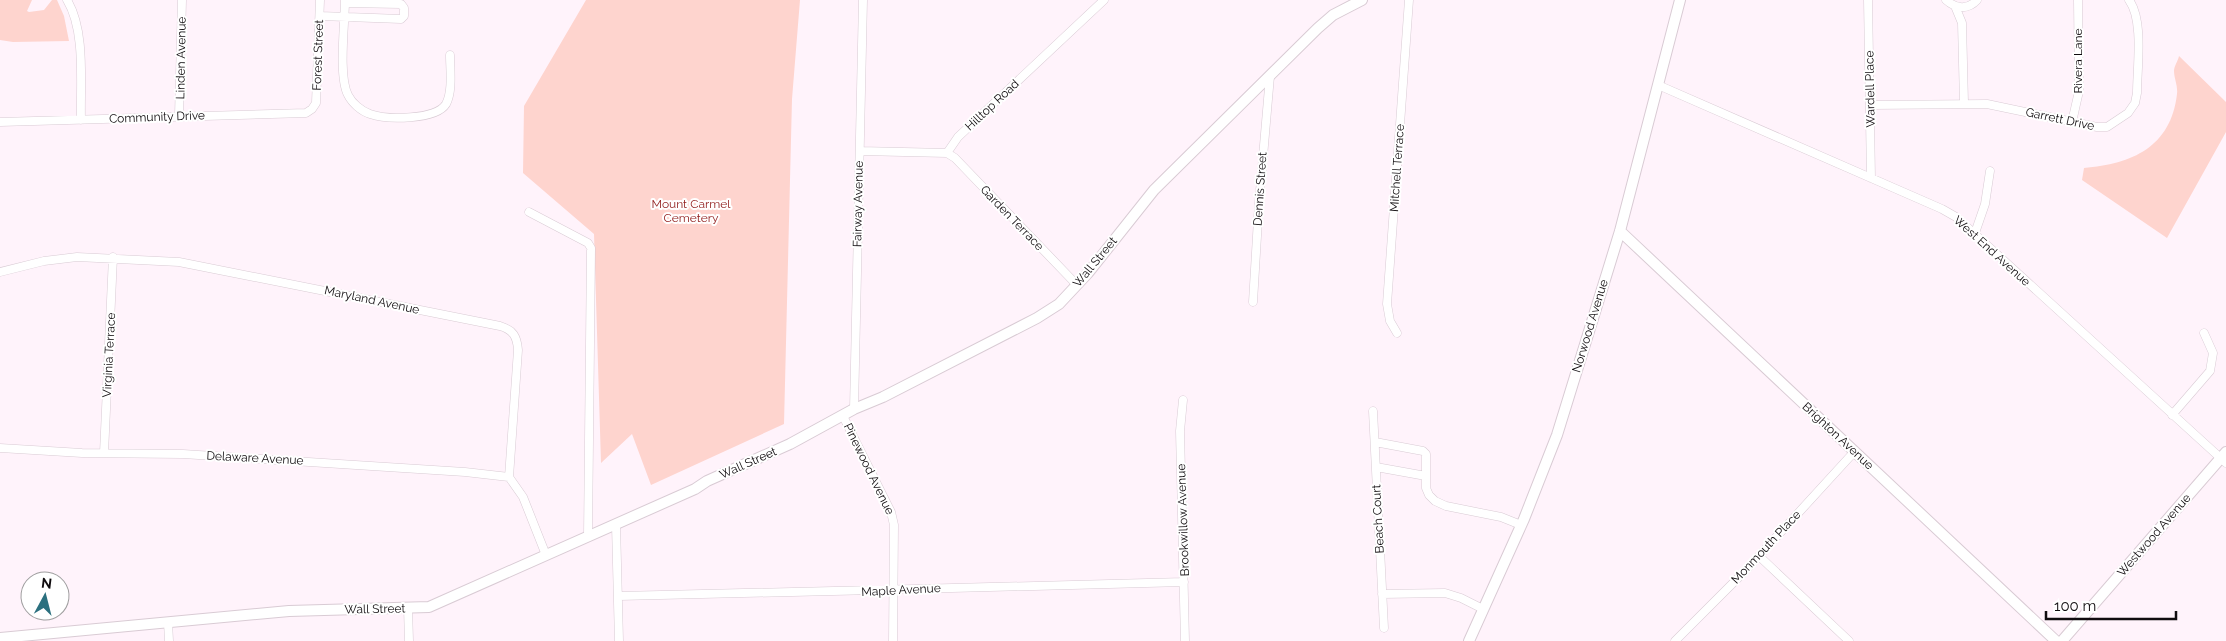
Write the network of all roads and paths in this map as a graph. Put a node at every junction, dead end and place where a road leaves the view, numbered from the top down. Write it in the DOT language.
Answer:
graph roads {
  1 [pos="67,0"];
  2 [pos="182,0"];
  3 [pos="320,0"];
  4 [pos="863,0"];
  5 [pos="1104,0"];
  6 [pos="1362,0"];
  7 [pos="1409,0"];
  8 [pos="1680,0"];
  9 [pos="1868,0"];
  10 [pos="1946,0"];
  11 [pos="1977,0"];
  12 [pos="2078,0"];
  13 [pos="2129,0"];
  14 [pos="345,2"];
  15 [pos="1955,6"];
  16 [pos="1970,6"];
  17 [pos="320,16"];
  18 [pos="345,18"];
  19 [pos="1962,23"];
  20 [pos="450,55"];
  21 [pos="1270,76"];
  22 [pos="1658,85"];
  23 [pos="1964,103"];
  24 [pos="1870,106"];
  25 [pos="312,109"];
  26 [pos="179,116"];
  27 [pos="81,120"];
  28 [pos="0,122"];
  29 [pos="2072,122"];
  30 [pos="860,151"];
  31 [pos="947,153"];
  32 [pos="1990,171"];
  33 [pos="1871,178"];
  34 [pos="529,212"];
  35 [pos="1620,231"];
  36 [pos="1974,233"];
  37 [pos="113,257"];
  38 [pos="0,272"];
  39 [pos="1076,284"];
  40 [pos="1253,302"];
  41 [pos="1397,333"];
  42 [pos="2204,333"];
  43 [pos="1182,400"];
  44 [pos="854,409"];
  45 [pos="1373,411"];
  46 [pos="2172,415"];
  47 [pos="843,416"];
  48 [pos="1375,442"];
  49 [pos="0,448"];
  50 [pos="1855,451"];
  51 [pos="104,453"];
  52 [pos="2224,458"];
  53 [pos="1376,467"];
  54 [pos="1426,476"];
  55 [pos="509,477"];
  56 [pos="616,524"];
  57 [pos="1521,525"];
  58 [pos="588,537"];
  59 [pos="546,555"];
  60 [pos="1759,556"];
  61 [pos="1184,582"];
  62 [pos="894,590"];
  63 [pos="1382,594"];
  64 [pos="618,596"];
  65 [pos="408,608"];
  66 [pos="1483,609"];
  67 [pos="168,622"];
  68 [pos="1384,628"];
  69 [pos="0,638"];
  70 [pos="169,641"];
  71 [pos="409,641"];
  72 [pos="619,641"];
  73 [pos="893,641"];
  74 [pos="1185,641"];
  75 [pos="1469,641"];
  76 [pos="1675,641"];
  77 [pos="1849,641"];
  78 [pos="2056,641"];
  79 [pos="2062,641"];
  1 -- 27 [label="street"];
  2 -- 26 [label="street, Linden Avenue"];
  3 -- 17 [label="street, Forest Street"];
  4 -- 30 [label="street, Fairway Avenue"];
  5 -- 31 [label="street, Hilltop Road"];
  6 -- 21 [label="street, Wall Street"];
  7 -- 41 [label="street, Mitchell Terrace"];
  8 -- 22 [label="street, Norwood Avenue"];
  9 -- 24 [label="street, Wardell Place"];
  10 -- 15 [label="street"];
  11 -- 16 [label="street"];
  12 -- 29 [label="street, Rivera Lane"];
  13 -- 29 [label="street, Garrett Drive"];
  14 -- 18 [label="street"];
  14 -- 18 [label="street"];
  15 -- 16 [label="street"];
  15 -- 19 [label="street"];
  16 -- 19 [label="street"];
  17 -- 18 [label="street"];
  17 -- 25 [label="street, Forest Street"];
  18 -- 20 [label="street"];
  19 -- 23 [label="street"];
  21 -- 39 [label="street, Wall Street"];
  21 -- 40 [label="street, Dennis Street"];
  22 -- 33 [label="street, West End Avenue"];
  22 -- 35 [label="street, Norwood Avenue"];
  23 -- 24 [label="street, Garrett Drive"];
  23 -- 29 [label="street, Garrett Drive"];
  24 -- 33 [label="street, Wardell Place"];
  25 -- 26 [label="street, Community Drive"];
  26 -- 27 [label="street, Community Drive"];
  27 -- 28 [label="street, Community Drive"];
  30 -- 31 [label="street"];
  30 -- 44 [label="street, Fairway Avenue"];
  31 -- 39 [label="street, Garden Terrace"];
  32 -- 36 [label="street"];
  33 -- 36 [label="street, West End Avenue"];
  34 -- 58 [label="street"];
  35 -- 50 [label="street, Brighton Avenue"];
  35 -- 57 [label="street, Norwood Avenue"];
  36 -- 46 [label="street, West End Avenue"];
  37 -- 38 [label="street, Maryland Avenue"];
  37 -- 51 [label="street, Virginia Terrace"];
  37 -- 55 [label="street, Maryland Avenue"];
  39 -- 44 [label="street, Wall Street"];
  42 -- 46 [label="street"];
  43 -- 61 [label="street, Brookwillow Avenue"];
  44 -- 47 [label="street, Wall Street"];
  45 -- 48 [label="street, Beach Court"];
  46 -- 52 [label="street, West End Avenue"];
  47 -- 56 [label="street, Wall Street"];
  47 -- 62 [label="street, Pinewood Avenue"];
  48 -- 53 [label="street, Beach Court"];
  48 -- 54 [label="street"];
  49 -- 51 [label="street, Delaware Avenue"];
  50 -- 60 [label="street, Monmouth Place"];
  50 -- 78 [label="street, Brighton Avenue"];
  51 -- 55 [label="street, Delaware Avenue"];
  52 -- 79 [label="street, Westwood Avenue"];
  53 -- 54 [label="street"];
  53 -- 63 [label="street, Beach Court"];
  54 -- 57 [label="street"];
  55 -- 59 [label="street"];
  56 -- 58 [label="street, Wall Street"];
  56 -- 64 [label="street"];
  57 -- 66 [label="street, Norwood Avenue"];
  58 -- 59 [label="street, Wall Street"];
  59 -- 65 [label="street, Wall Street"];
  60 -- 76 [label="street, Monmouth Place"];
  60 -- 77 [label="street"];
  61 -- 62 [label="street, Maple Avenue"];
  61 -- 74 [label="street, Brookwillow Avenue"];
  62 -- 64 [label="street, Maple Avenue"];
  62 -- 73 [label="street, Pinewood Avenue"];
  63 -- 66 [label="street"];
  63 -- 68 [label="street, Beach Court"];
  64 -- 72 [label="street"];
  65 -- 67 [label="street, Wall Street"];
  65 -- 71 [label="street"];
  66 -- 75 [label="street, Norwood Avenue"];
  67 -- 69 [label="street, Wall Street"];
  67 -- 70 [label="street"];
}
